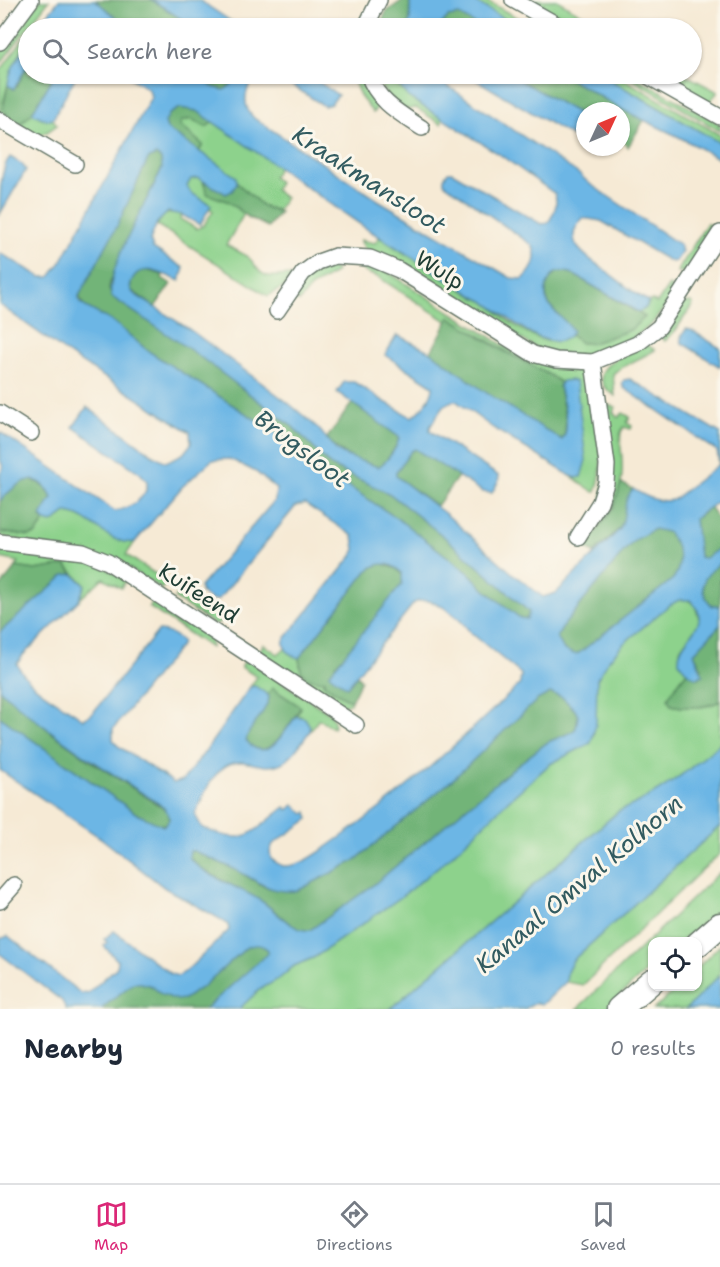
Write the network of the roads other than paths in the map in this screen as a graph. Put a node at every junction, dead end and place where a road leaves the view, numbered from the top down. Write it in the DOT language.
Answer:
graph roads {
  1 [pos="31,0"];
  2 [pos="378,0"];
  3 [pos="513,0"];
  4 [pos="370,18"];
  5 [pos="545,18"];
  6 [pos="0,42"];
  7 [pos="372,84"];
  8 [pos="662,84"];
  9 [pos="720,117"];
  10 [pos="0,120"];
  11 [pos="422,128"];
  12 [pos="75,164"];
  13 [pos="720,233"];
  14 [pos="277,311"];
  15 [pos="593,362"];
  16 [pos="0,413"];
  17 [pos="31,433"];
  18 [pos="578,537"];
  19 [pos="0,542"];
  20 [pos="356,725"];
  21 [pos="14,885"];
  22 [pos="0,901"];
  23 [pos="648,984"];
  24 [pos="657,991"];
  25 [pos="619,1009"];
  26 [pos="640,1009"];
  1 -- 6 [label="street"];
  2 -- 4 [label="street"];
  3 -- 5 [label="street"];
  7 -- 11 [label="street"];
  8 -- 9 [label="street"];
  10 -- 12 [label="street"];
  13 -- 15 [label="street, Wulp"];
  14 -- 15 [label="street, Wulp"];
  15 -- 18 [label="street"];
  16 -- 17 [label="street"];
  19 -- 20 [label="street, Kuifeend"];
  21 -- 22 [label="street"];
  23 -- 25 [label="main road"];
  24 -- 26 [label="main road"];
}
